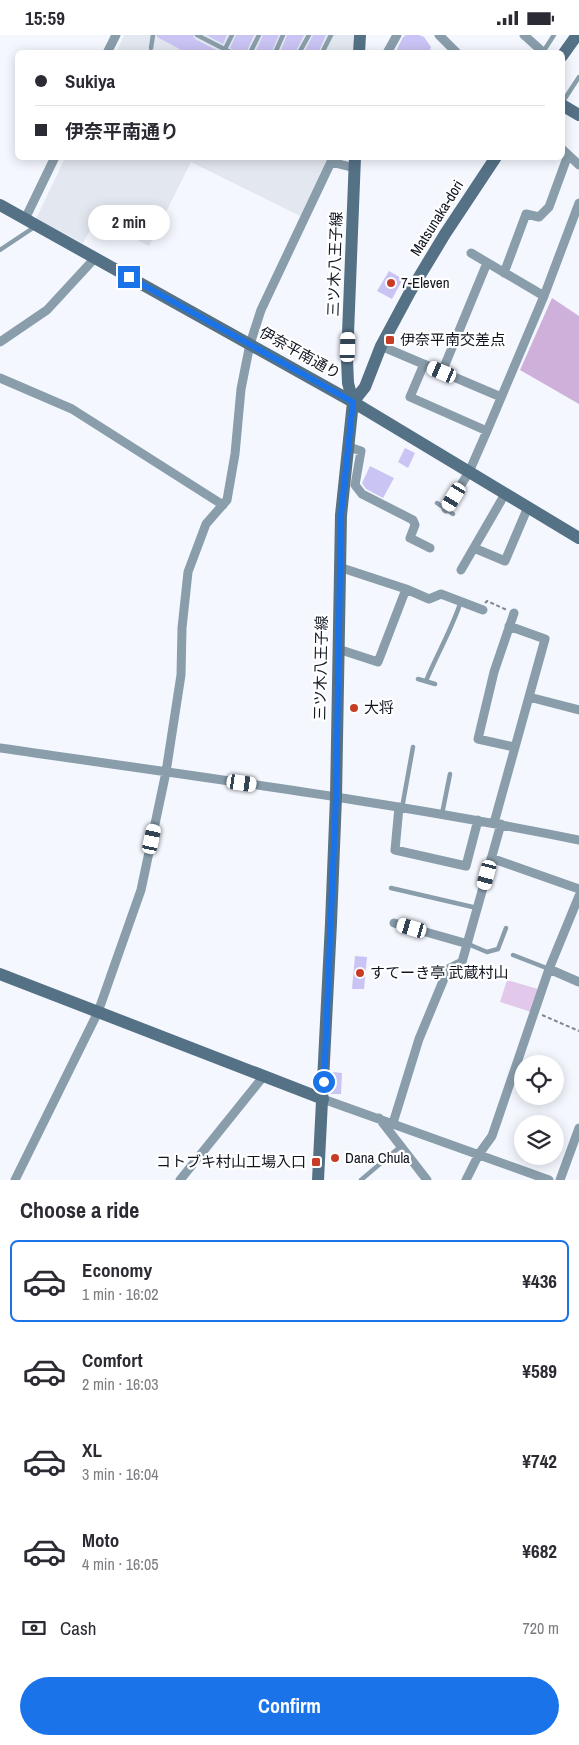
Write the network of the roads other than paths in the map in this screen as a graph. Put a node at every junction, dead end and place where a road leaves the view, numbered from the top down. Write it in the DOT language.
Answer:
graph roads {
  1 [pos="116,35"];
  2 [pos="153,35"];
  3 [pos="197,35"];
  4 [pos="232,35"];
  5 [pos="259,35"];
  6 [pos="283,35"];
  7 [pos="309,35"];
  8 [pos="331,35"];
  9 [pos="360,35"];
  10 [pos="397,35"];
  11 [pos="439,35"];
  12 [pos="524,35"];
  13 [pos="554,35"];
  14 [pos="576,35"];
  15 [pos="207,37"];
  16 [pos="151,48"];
  17 [pos="225,49"];
  18 [pos="109,50"];
  19 [pos="252,50"];
  20 [pos="276,50"];
  21 [pos="302,50"];
  22 [pos="324,50"];
  23 [pos="359,50"];
  24 [pos="389,50"];
  25 [pos="454,50"];
  26 [pos="541,50"];
  27 [pos="544,50"];
  28 [pos="565,52"];
  29 [pos="579,77"];
  30 [pos="565,99"];
  31 [pos="565,106"];
  32 [pos="579,115"];
  33 [pos="565,152"];
  34 [pos="54,160"];
  35 [pos="494,160"];
  36 [pos="563,160"];
  37 [pos="355,163"];
  38 [pos="579,165"];
  39 [pos="579,203"];
  40 [pos="0,205"];
  41 [pos="25,219"];
  42 [pos="37,226"];
  43 [pos="0,250"];
  44 [pos="471,253"];
  45 [pos="95,258"];
  46 [pos="487,263"];
  47 [pos="504,273"];
  48 [pos="544,297"];
  49 [pos="0,342"];
  50 [pos="250,344"];
  51 [pos="381,346"];
  52 [pos="424,364"];
  53 [pos="442,372"];
  54 [pos="0,378"];
  55 [pos="501,397"];
  56 [pos="353,402"];
  57 [pos="488,431"];
  58 [pos="349,447"];
  59 [pos="469,472"];
  60 [pos="505,494"];
  61 [pos="437,503"];
  62 [pos="223,505"];
  63 [pos="528,507"];
  64 [pos="450,511"];
  65 [pos="579,538"];
  66 [pos="430,548"];
  67 [pos="474,548"];
  68 [pos="339,567"];
  69 [pos="461,570"];
  70 [pos="406,589"];
  71 [pos="461,601"];
  72 [pos="483,610"];
  73 [pos="514,613"];
  74 [pos="510,626"];
  75 [pos="338,649"];
  76 [pos="418,679"];
  77 [pos="426,681"];
  78 [pos="435,685"];
  79 [pos="529,697"];
  80 [pos="579,710"];
  81 [pos="412,747"];
  82 [pos="514,747"];
  83 [pos="0,748"];
  84 [pos="166,772"];
  85 [pos="450,774"];
  86 [pos="336,797"];
  87 [pos="400,807"];
  88 [pos="442,814"];
  89 [pos="478,820"];
  90 [pos="497,824"];
  91 [pos="579,840"];
  92 [pos="491,858"];
  93 [pos="391,888"];
  94 [pos="579,889"];
  95 [pos="579,896"];
  96 [pos="478,908"];
  97 [pos="394,923"];
  98 [pos="506,928"];
  99 [pos="468,944"];
  100 [pos="513,955"];
  101 [pos="549,969"];
  102 [pos="0,974"];
  103 [pos="579,982"];
  104 [pos="98,1012"];
  105 [pos="263,1077"];
  106 [pos="323,1099"];
  107 [pos="379,1118"];
  108 [pos="393,1123"];
  109 [pos="579,1128"];
  110 [pos="401,1146"];
  111 [pos="480,1154"];
  112 [pos="425,1179"];
  113 [pos="15,1180"];
  114 [pos="180,1180"];
  115 [pos="318,1180"];
  116 [pos="361,1180"];
  117 [pos="466,1180"];
  118 [pos="549,1180"];
  119 [pos="560,1180"];
  1 -- 18 [label="street"];
  2 -- 16 [label="lane"];
  3 -- 15 [label="lane"];
  4 -- 17 [label="lane"];
  5 -- 19 [label="lane"];
  6 -- 20 [label="lane"];
  7 -- 21 [label="lane"];
  8 -- 22 [label="lane"];
  9 -- 23 [label="street"];
  10 -- 24 [label="street"];
  11 -- 25 [label="street"];
  12 -- 26 [label="street"];
  13 -- 27 [label="lane"];
  14 -- 28 [label="street"];
  15 -- 17 [label="lane"];
  29 -- 30 [label="lane"];
  31 -- 32 [label="street"];
  33 -- 38 [label="street"];
  34 -- 41 [label="street"];
  35 -- 51 [label="street, Matsunaka-dori"];
  36 -- 47 [label="street"];
  37 -- 50 [label="street"];
  37 -- 56 [label="street, 三ツ木八王子線"];
  39 -- 48 [label="street"];
  40 -- 41 [label="street, 伊奈平南通り"];
  41 -- 42 [label="street, 伊奈平南通り"];
  42 -- 43 [label="lane"];
  42 -- 45 [label="street, 伊奈平南通り"];
  44 -- 46 [label="street"];
  45 -- 49 [label="street"];
  45 -- 50 [label="street, 伊奈平南通り"];
  46 -- 47 [label="street"];
  46 -- 53 [label="street"];
  47 -- 48 [label="street"];
  48 -- 55 [label="street"];
  50 -- 56 [label="street, 伊奈平南通り"];
  50 -- 62 [label="street"];
  51 -- 52 [label="street"];
  51 -- 56 [label="street, Matsunaka-dori"];
  52 -- 53 [label="street"];
  52 -- 57 [label="street"];
  53 -- 55 [label="street"];
  54 -- 62 [label="street"];
  55 -- 57 [label="street"];
  56 -- 58 [label="street, 三ツ木八王子線"];
  56 -- 59 [label="street, 伊奈平南通り"];
  57 -- 59 [label="street"];
  58 -- 66 [label="street"];
  58 -- 68 [label="street, 三ツ木八王子線"];
  59 -- 60 [label="street, 伊奈平南通り"];
  59 -- 64 [label="street"];
  60 -- 63 [label="street, 伊奈平南通り"];
  60 -- 67 [label="street"];
  61 -- 64 [label="lane"];
  62 -- 84 [label="street"];
  63 -- 65 [label="street, 伊奈平南通り"];
  63 -- 67 [label="street"];
  67 -- 69 [label="street"];
  68 -- 70 [label="street"];
  68 -- 75 [label="street, 三ツ木八王子線"];
  70 -- 71 [label="street"];
  70 -- 75 [label="street"];
  71 -- 72 [label="street"];
  71 -- 77 [label="lane"];
  73 -- 74 [label="street"];
  74 -- 79 [label="street"];
  74 -- 82 [label="street"];
  75 -- 86 [label="street, 三ツ木八王子線"];
  76 -- 77 [label="lane"];
  77 -- 78 [label="lane"];
  79 -- 80 [label="street"];
  79 -- 82 [label="street"];
  81 -- 87 [label="lane"];
  82 -- 90 [label="street"];
  83 -- 84 [label="street"];
  84 -- 86 [label="street"];
  84 -- 104 [label="street"];
  85 -- 88 [label="lane"];
  86 -- 87 [label="street"];
  86 -- 106 [label="street, 三ツ木八王子線"];
  87 -- 88 [label="street"];
  87 -- 89 [label="street"];
  88 -- 89 [label="street"];
  89 -- 90 [label="street"];
  90 -- 91 [label="street"];
  90 -- 92 [label="street"];
  92 -- 94 [label="street"];
  92 -- 96 [label="street"];
  93 -- 96 [label="lane"];
  95 -- 101 [label="street"];
  96 -- 99 [label="street"];
  97 -- 99 [label="street"];
  98 -- 99 [label="lane"];
  99 -- 108 [label="street"];
  100 -- 101 [label="lane"];
  101 -- 103 [label="street"];
  101 -- 111 [label="street"];
  102 -- 104 [label="street"];
  104 -- 105 [label="street"];
  104 -- 113 [label="street"];
  105 -- 106 [label="street"];
  105 -- 114 [label="street"];
  106 -- 107 [label="street"];
  106 -- 115 [label="street, 三ツ木八王子線"];
  107 -- 108 [label="street"];
  107 -- 110 [label="street"];
  108 -- 111 [label="street"];
  109 -- 119 [label="street"];
  110 -- 112 [label="street"];
  110 -- 116 [label="lane"];
  111 -- 117 [label="street"];
  111 -- 118 [label="street"];
}
